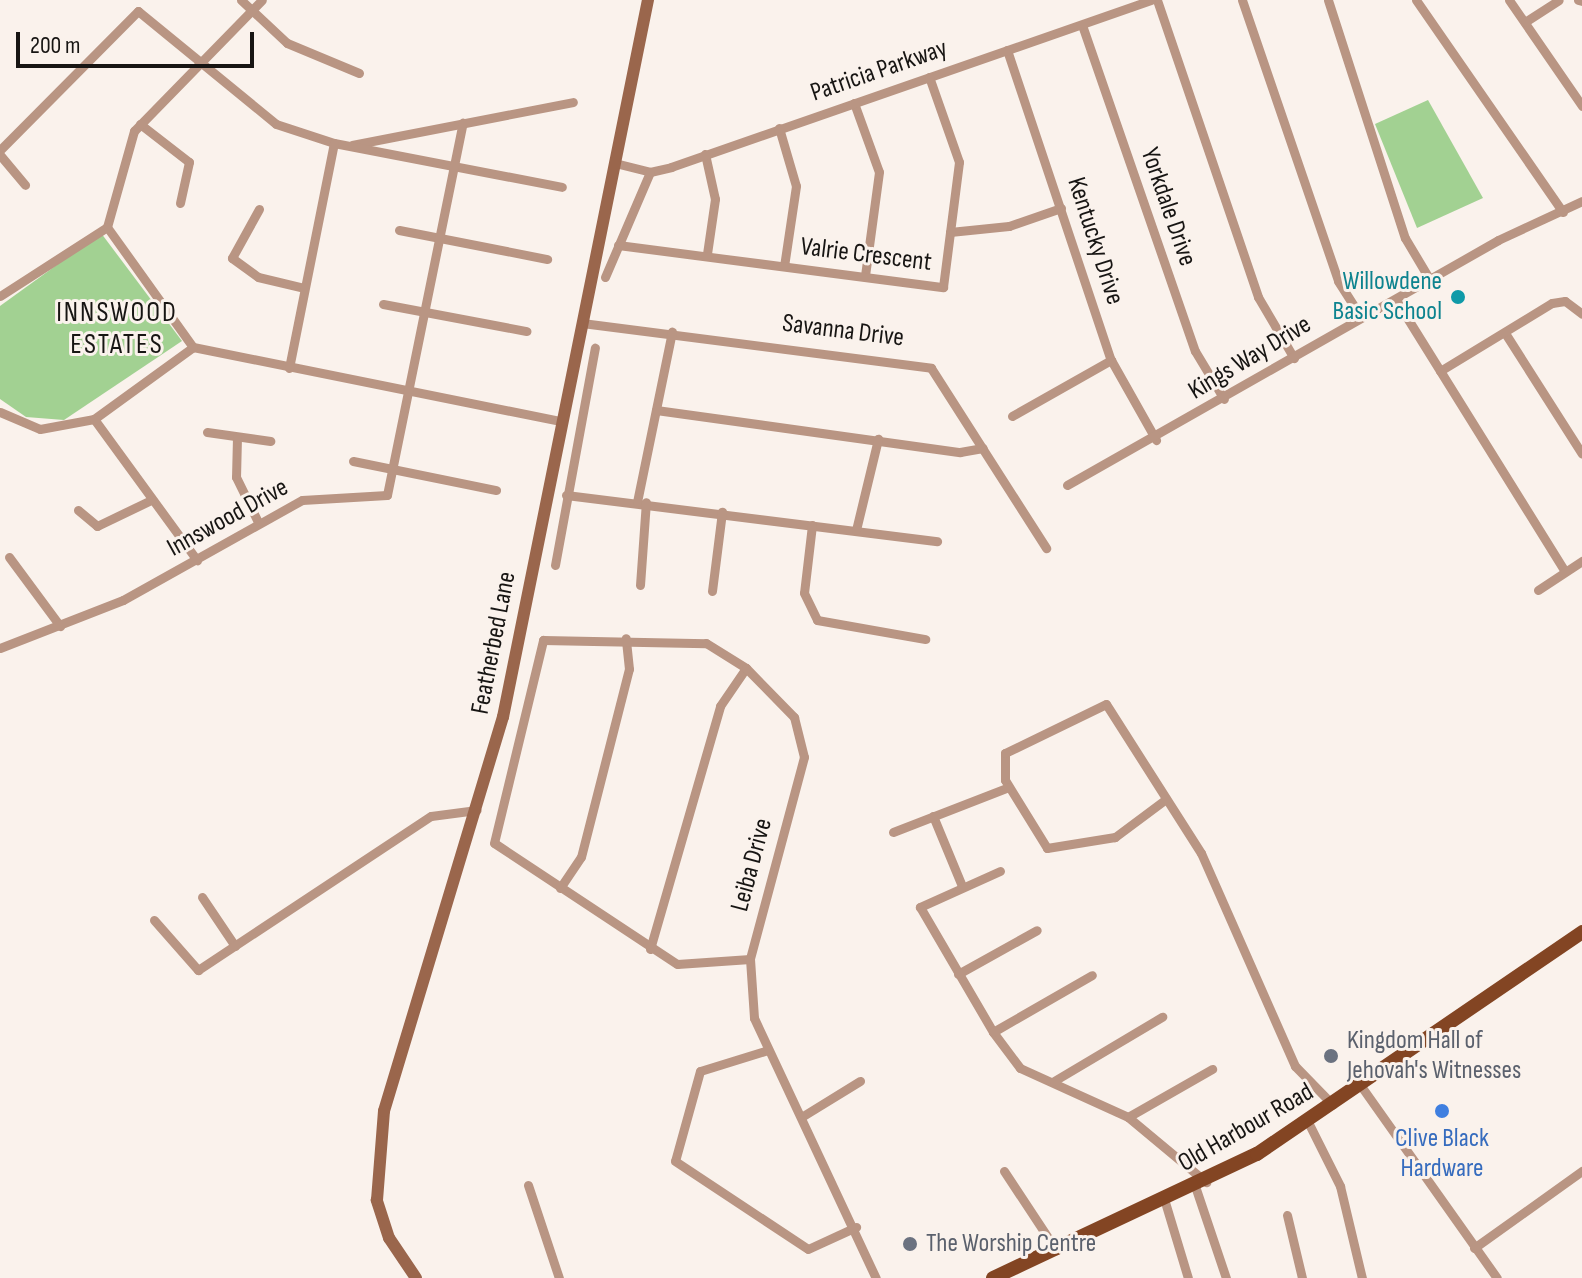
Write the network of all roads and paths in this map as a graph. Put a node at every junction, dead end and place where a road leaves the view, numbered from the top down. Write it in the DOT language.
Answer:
graph roads {
  1 [pos="241,0"];
  2 [pos="262,0"];
  3 [pos="648,0"];
  4 [pos="1154,0"];
  5 [pos="1242,0"];
  6 [pos="1328,0"];
  7 [pos="1416,0"];
  8 [pos="1509,0"];
  9 [pos="1559,0"];
  10 [pos="252,11"];
  11 [pos="1525,22"];
  12 [pos="1082,25"];
  13 [pos="1007,50"];
  14 [pos="198,64"];
  15 [pos="359,73"];
  16 [pos="929,77"];
  17 [pos="573,102"];
  18 [pos="854,103"];
  19 [pos="1582,106"];
  20 [pos="463,123"];
  21 [pos="140,124"];
  22 [pos="779,128"];
  23 [pos="334,143"];
  24 [pos="347,146"];
  25 [pos="0,153"];
  26 [pos="705,154"];
  27 [pos="619,164"];
  28 [pos="454,166"];
  29 [pos="650,172"];
  30 [pos="25,185"];
  31 [pos="562,187"];
  32 [pos="1582,201"];
  33 [pos="180,203"];
  34 [pos="1061,208"];
  35 [pos="259,209"];
  36 [pos="1563,212"];
  37 [pos="107,227"];
  38 [pos="399,230"];
  39 [pos="950,232"];
  40 [pos="440,238"];
  41 [pos="618,245"];
  42 [pos="707,254"];
  43 [pos="547,259"];
  44 [pos="784,266"];
  45 [pos="865,275"];
  46 [pos="605,277"];
  47 [pos="1430,280"];
  48 [pos="304,288"];
  49 [pos="1,293"];
  50 [pos="1396,300"];
  51 [pos="383,304"];
  52 [pos="429,313"];
  53 [pos="1582,314"];
  54 [pos="1361,317"];
  55 [pos="582,323"];
  56 [pos="526,331"];
  57 [pos="672,332"];
  58 [pos="1505,333"];
  59 [pos="193,347"];
  60 [pos="595,348"];
  61 [pos="1294,358"];
  62 [pos="1111,360"];
  63 [pos="289,368"];
  64 [pos="1440,371"];
  65 [pos="412,395"];
  66 [pos="1224,399"];
  67 [pos="656,410"];
  68 [pos="0,412"];
  69 [pos="1012,416"];
  70 [pos="94,419"];
  71 [pos="560,421"];
  72 [pos="207,432"];
  73 [pos="237,437"];
  74 [pos="878,439"];
  75 [pos="1156,440"];
  76 [pos="270,441"];
  77 [pos="983,448"];
  78 [pos="1582,454"];
  79 [pos="353,461"];
  80 [pos="398,469"];
  81 [pos="1067,485"];
  82 [pos="496,490"];
  83 [pos="566,495"];
  84 [pos="151,500"];
  85 [pos="642,502"];
  86 [pos="78,510"];
  87 [pos="722,512"];
  88 [pos="258,522"];
  89 [pos="812,525"];
  90 [pos="856,530"];
  91 [pos="937,541"];
  92 [pos="1046,548"];
  93 [pos="9,557"];
  94 [pos="197,560"];
  95 [pos="1582,561"];
  96 [pos="555,565"];
  97 [pos="1565,571"];
  98 [pos="640,585"];
  99 [pos="1538,590"];
  100 [pos="712,591"];
  101 [pos="60,626"];
  102 [pos="626,638"];
  103 [pos="925,639"];
  104 [pos="0,648"];
  105 [pos="746,668"];
  106 [pos="496,741"];
  107 [pos="514,748"];
  108 [pos="1009,787"];
  109 [pos="1166,799"];
  110 [pos="477,810"];
  111 [pos="933,816"];
  112 [pos="893,832"];
  113 [pos="1000,871"];
  114 [pos="962,886"];
  115 [pos="560,888"];
  116 [pos="202,897"];
  117 [pos="154,920"];
  118 [pos="1037,930"];
  119 [pos="1582,932"];
  120 [pos="235,946"];
  121 [pos="650,949"];
  122 [pos="750,959"];
  123 [pos="958,974"];
  124 [pos="1092,975"];
  125 [pos="1162,1017"];
  126 [pos="993,1032"];
  127 [pos="768,1050"];
  128 [pos="1212,1069"];
  129 [pos="860,1081"];
  130 [pos="1054,1081"];
  131 [pos="1361,1086"];
  132 [pos="1333,1105"];
  133 [pos="803,1116"];
  134 [pos="1128,1117"];
  135 [pos="1308,1122"];
  136 [pos="1004,1171"];
  137 [pos="1582,1171"];
  138 [pos="1200,1184"];
  139 [pos="528,1185"];
  140 [pos="1165,1202"];
  141 [pos="1287,1215"];
  142 [pos="856,1227"];
  143 [pos="1474,1248"];
  144 [pos="1056,1250"];
  145 [pos="416,1278"];
  146 [pos="559,1278"];
  147 [pos="876,1278"];
  148 [pos="993,1278"];
  149 [pos="1188,1278"];
  150 [pos="1226,1278"];
  151 [pos="1302,1278"];
  152 [pos="1362,1278"];
  153 [pos="1497,1278"];
  1 -- 10 [label="street"];
  2 -- 10 [label="street"];
  3 -- 27 [label="main road, Featherbed Lane"];
  4 -- 12 [label="street, Patricia Parkway"];
  4 -- 61 [label="street"];
  5 -- 54 [label="street"];
  6 -- 47 [label="street"];
  7 -- 36 [label="street"];
  8 -- 11 [label="street"];
  9 -- 11 [label="street"];
  10 -- 14 [label="street"];
  10 -- 15 [label="street"];
  11 -- 19 [label="street"];
  12 -- 13 [label="street, Patricia Parkway"];
  12 -- 66 [label="street, Yorkdale Drive"];
  13 -- 16 [label="street, Patricia Parkway"];
  13 -- 34 [label="street, Kentucky Drive"];
  14 -- 21 [label="street"];
  14 -- 23 [label="street"];
  14 -- 25 [label="street"];
  16 -- 18 [label="street, Patricia Parkway"];
  16 -- 39 [label="street, Valrie Crescent"];
  17 -- 20 [label="street"];
  18 -- 22 [label="street, Patricia Parkway"];
  18 -- 45 [label="street"];
  20 -- 24 [label="street"];
  20 -- 28 [label="street"];
  21 -- 33 [label="street"];
  21 -- 37 [label="street"];
  22 -- 26 [label="street, Patricia Parkway"];
  22 -- 44 [label="street"];
  23 -- 24 [label="street"];
  23 -- 48 [label="street"];
  24 -- 28 [label="street"];
  25 -- 30 [label="street"];
  26 -- 29 [label="street, Patricia Parkway"];
  26 -- 42 [label="street"];
  27 -- 29 [label="street"];
  27 -- 55 [label="main road, Featherbed Lane"];
  28 -- 31 [label="street"];
  28 -- 40 [label="street"];
  29 -- 41 [label="street"];
  32 -- 36 [label="street, Kings Way Drive"];
  34 -- 39 [label="street"];
  34 -- 62 [label="street, Kentucky Drive"];
  35 -- 48 [label="street"];
  36 -- 47 [label="street, Kings Way Drive"];
  37 -- 49 [label="street"];
  37 -- 59 [label="street"];
  38 -- 40 [label="street"];
  39 -- 45 [label="street, Valrie Crescent"];
  40 -- 43 [label="street"];
  40 -- 52 [label="street"];
  41 -- 42 [label="street, Valrie Crescent"];
  41 -- 46 [label="street"];
  42 -- 44 [label="street, Valrie Crescent"];
  44 -- 45 [label="street, Valrie Crescent"];
  47 -- 50 [label="street, Kings Way Drive"];
  48 -- 63 [label="street"];
  50 -- 54 [label="street, Kings Way Drive"];
  50 -- 64 [label="street"];
  51 -- 52 [label="street"];
  52 -- 56 [label="street"];
  52 -- 65 [label="street"];
  53 -- 58 [label="street"];
  54 -- 61 [label="street, Kings Way Drive"];
  55 -- 57 [label="street, Savanna Drive"];
  55 -- 71 [label="main road, Featherbed Lane"];
  57 -- 67 [label="street"];
  57 -- 77 [label="street, Savanna Drive"];
  58 -- 64 [label="street"];
  58 -- 78 [label="street"];
  59 -- 63 [label="street"];
  59 -- 70 [label="street"];
  60 -- 83 [label="street"];
  61 -- 66 [label="street, Kings Way Drive"];
  62 -- 69 [label="street"];
  62 -- 75 [label="street, Kentucky Drive"];
  63 -- 65 [label="street"];
  64 -- 97 [label="street"];
  65 -- 71 [label="street"];
  65 -- 80 [label="street"];
  66 -- 75 [label="street, Kings Way Drive"];
  67 -- 74 [label="street"];
  67 -- 85 [label="street"];
  68 -- 70 [label="street"];
  70 -- 84 [label="street"];
  71 -- 106 [label="main road, Featherbed Lane"];
  72 -- 73 [label="street"];
  73 -- 76 [label="street"];
  73 -- 88 [label="street"];
  74 -- 77 [label="street"];
  74 -- 90 [label="street"];
  75 -- 81 [label="street, Kings Way Drive"];
  77 -- 92 [label="street, Savanna Drive"];
  79 -- 80 [label="street"];
  80 -- 82 [label="street"];
  80 -- 88 [label="street, Innswood Drive"];
  83 -- 85 [label="street"];
  83 -- 96 [label="street"];
  84 -- 86 [label="street"];
  84 -- 94 [label="street"];
  85 -- 87 [label="street"];
  85 -- 98 [label="street"];
  87 -- 89 [label="street"];
  87 -- 100 [label="street"];
  88 -- 94 [label="street, Innswood Drive"];
  89 -- 90 [label="street"];
  89 -- 103 [label="street"];
  90 -- 91 [label="street"];
  93 -- 101 [label="street"];
  94 -- 101 [label="street, Innswood Drive"];
  95 -- 97 [label="street"];
  97 -- 99 [label="street"];
  101 -- 104 [label="street, Innswood Drive"];
  102 -- 105 [label="street, Leiba Drive"];
  102 -- 107 [label="street, Leiba Drive"];
  102 -- 115 [label="street"];
  105 -- 121 [label="street"];
  105 -- 122 [label="street, Leiba Drive"];
  106 -- 107 [label="street"];
  106 -- 110 [label="main road, Featherbed Lane"];
  107 -- 115 [label="street"];
  108 -- 109 [label="street"];
  108 -- 109 [label="street"];
  108 -- 111 [label="street"];
  109 -- 132 [label="street"];
  110 -- 120 [label="street"];
  110 -- 145 [label="main road, Featherbed Lane"];
  111 -- 112 [label="street"];
  111 -- 114 [label="street"];
  113 -- 114 [label="street"];
  114 -- 123 [label="street"];
  115 -- 121 [label="street"];
  116 -- 120 [label="street"];
  117 -- 120 [label="street"];
  118 -- 123 [label="street"];
  119 -- 131 [label="main road, Old Harbour Road"];
  121 -- 122 [label="street"];
  122 -- 127 [label="street, Leiba Drive"];
  123 -- 126 [label="street"];
  124 -- 126 [label="street"];
  125 -- 130 [label="street"];
  126 -- 130 [label="street"];
  127 -- 133 [label="street, Leiba Drive"];
  127 -- 142 [label="street"];
  128 -- 134 [label="street"];
  129 -- 133 [label="street"];
  130 -- 134 [label="street"];
  131 -- 132 [label="main road, Old Harbour Road"];
  131 -- 143 [label="street"];
  132 -- 135 [label="main road, Old Harbour Road"];
  133 -- 142 [label="street, Leiba Drive"];
  134 -- 138 [label="street"];
  135 -- 138 [label="main road, Old Harbour Road"];
  135 -- 152 [label="street"];
  136 -- 144 [label="street"];
  137 -- 143 [label="street"];
  138 -- 140 [label="main road, Old Harbour Road"];
  138 -- 150 [label="street"];
  139 -- 146 [label="street"];
  140 -- 144 [label="main road, Old Harbour Road"];
  140 -- 149 [label="street"];
  141 -- 151 [label="street"];
  142 -- 147 [label="street, Leiba Drive"];
  143 -- 153 [label="street"];
  144 -- 148 [label="main road, Old Harbour Road"];
}
